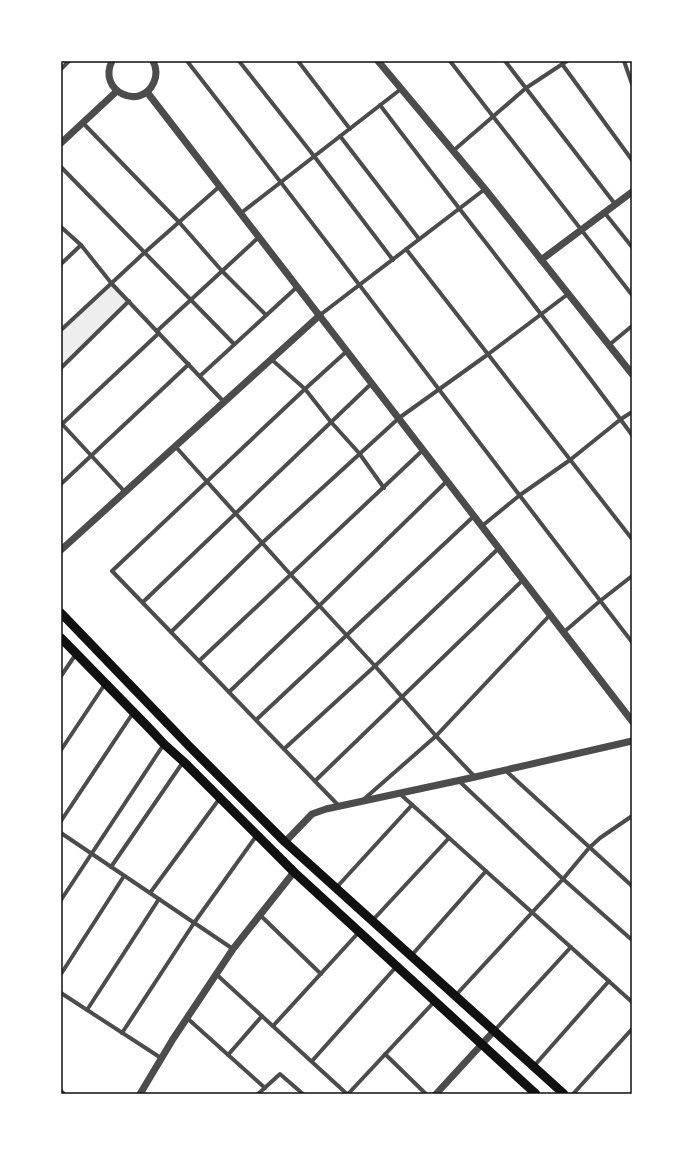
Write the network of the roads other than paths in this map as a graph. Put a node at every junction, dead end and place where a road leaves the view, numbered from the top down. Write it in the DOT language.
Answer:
graph roads {
  1 [pos="69,61"];
  2 [pos="112,61"];
  3 [pos="153,61"];
  4 [pos="187,61"];
  5 [pos="239,61"];
  6 [pos="298,61"];
  7 [pos="378,61"];
  8 [pos="450,61"];
  9 [pos="505,61"];
  10 [pos="567,61"];
  11 [pos="624,61"];
  12 [pos="562,64"];
  13 [pos="61,69"];
  14 [pos="632,84"];
  15 [pos="526,88"];
  16 [pos="401,89"];
  17 [pos="118,91"];
  18 [pos="147,92"];
  19 [pos="380,105"];
  20 [pos="493,117"];
  21 [pos="83,123"];
  22 [pos="350,129"];
  23 [pos="340,136"];
  24 [pos="61,143"];
  25 [pos="453,151"];
  26 [pos="314,156"];
  27 [pos="632,160"];
  28 [pos="61,167"];
  29 [pos="281,182"];
  30 [pos="220,186"];
  31 [pos="485,189"];
  32 [pos="632,192"];
  33 [pos="615,204"];
  34 [pos="458,209"];
  35 [pos="604,212"];
  36 [pos="241,213"];
  37 [pos="179,222"];
  38 [pos="61,227"];
  39 [pos="581,229"];
  40 [pos="259,237"];
  41 [pos="419,240"];
  42 [pos="81,245"];
  43 [pos="632,246"];
  44 [pos="406,249"];
  45 [pos="144,253"];
  46 [pos="392,260"];
  47 [pos="541,260"];
  48 [pos="61,264"];
  49 [pos="222,271"];
  50 [pos="112,284"];
  51 [pos="297,286"];
  52 [pos="359,286"];
  53 [pos="568,294"];
  54 [pos="632,295"];
  55 [pos="190,300"];
  56 [pos="129,302"];
  57 [pos="266,315"];
  58 [pos="320,315"];
  59 [pos="542,315"];
  60 [pos="632,326"];
  61 [pos="61,330"];
  62 [pos="158,332"];
  63 [pos="234,344"];
  64 [pos="608,345"];
  65 [pos="347,351"];
  66 [pos="487,355"];
  67 [pos="271,359"];
  68 [pos="188,364"];
  69 [pos="61,368"];
  70 [pos="632,374"];
  71 [pos="200,376"];
  72 [pos="372,383"];
  73 [pos="305,388"];
  74 [pos="439,389"];
  75 [pos="224,402"];
  76 [pos="632,412"];
  77 [pos="398,418"];
  78 [pos="620,419"];
  79 [pos="331,422"];
  80 [pos="61,424"];
  81 [pos="632,435"];
  82 [pos="175,446"];
  83 [pos="424,450"];
  84 [pos="359,453"];
  85 [pos="91,456"];
  86 [pos="570,460"];
  87 [pos="208,481"];
  88 [pos="447,481"];
  89 [pos="61,484"];
  90 [pos="384,488"];
  91 [pos="125,492"];
  92 [pos="520,495"];
  93 [pos="236,512"];
  94 [pos="474,516"];
  95 [pos="482,526"];
  96 [pos="632,539"];
  97 [pos="263,542"];
  98 [pos="499,548"];
  99 [pos="61,550"];
  100 [pos="291,575"];
  101 [pos="632,576"];
  102 [pos="523,580"];
  103 [pos="600,601"];
  104 [pos="142,602"];
  105 [pos="320,605"];
  106 [pos="61,613"];
  107 [pos="550,615"];
  108 [pos="171,632"];
  109 [pos="564,632"];
  110 [pos="347,636"];
  111 [pos="61,638"];
  112 [pos="632,642"];
  113 [pos="76,653"];
  114 [pos="199,661"];
  115 [pos="375,666"];
  116 [pos="61,676"];
  117 [pos="106,684"];
  118 [pos="229,692"];
  119 [pos="401,697"];
  120 [pos="134,712"];
  121 [pos="256,720"];
  122 [pos="632,721"];
  123 [pos="436,736"];
  124 [pos="632,741"];
  125 [pos="164,744"];
  126 [pos="284,749"];
  127 [pos="61,750"];
  128 [pos="184,762"];
  129 [pos="505,770"];
  130 [pos="475,777"];
  131 [pos="458,780"];
  132 [pos="315,781"];
  133 [pos="399,793"];
  134 [pos="220,798"];
  135 [pos="362,801"];
  136 [pos="412,805"];
  137 [pos="339,806"];
  138 [pos="632,816"];
  139 [pos="61,821"];
  140 [pos="61,833"];
  141 [pos="257,835"];
  142 [pos="449,838"];
  143 [pos="285,842"];
  144 [pos="589,848"];
  145 [pos="91,854"];
  146 [pos="112,867"];
  147 [pos="486,871"];
  148 [pos="294,872"];
  149 [pos="124,876"];
  150 [pos="563,879"];
  151 [pos="632,886"];
  152 [pos="336,888"];
  153 [pos="150,893"];
  154 [pos="159,899"];
  155 [pos="61,900"];
  156 [pos="532,912"];
  157 [pos="260,915"];
  158 [pos="372,921"];
  159 [pos="194,923"];
  160 [pos="360,932"];
  161 [pos="632,940"];
  162 [pos="571,947"];
  163 [pos="233,949"];
  164 [pos="412,956"];
  165 [pos="396,966"];
  166 [pos="61,974"];
  167 [pos="216,974"];
  168 [pos="321,974"];
  169 [pos="609,981"];
  170 [pos="61,993"];
  171 [pos="456,995"];
  172 [pos="631,999"];
  173 [pos="435,1002"];
  174 [pos="87,1010"];
  175 [pos="262,1016"];
  176 [pos="187,1018"];
  177 [pos="273,1026"];
  178 [pos="632,1029"];
  179 [pos="494,1031"];
  180 [pos="122,1033"];
  181 [pos="482,1046"];
  182 [pos="386,1054"];
  183 [pos="228,1055"];
  184 [pos="161,1058"];
  185 [pos="312,1061"];
  186 [pos="534,1067"];
  187 [pos="265,1088"];
  188 [pos="140,1094"];
  189 [pos="258,1094"];
  190 [pos="303,1094"];
  191 [pos="348,1094"];
  192 [pos="426,1094"];
  193 [pos="436,1094"];
  194 [pos="536,1094"];
  195 [pos="564,1094"];
  196 [pos="573,1094"];
  1 -- 13 [label="street"];
  2 -- 17 [label="street"];
  3 -- 18 [label="street"];
  4 -- 29 [label="street"];
  5 -- 26 [label="street"];
  6 -- 22 [label="street"];
  7 -- 16 [label="street"];
  8 -- 20 [label="street"];
  9 -- 15 [label="street"];
  10 -- 12 [label="street"];
  11 -- 14 [label="street"];
  12 -- 15 [label="street"];
  12 -- 27 [label="street"];
  15 -- 20 [label="street"];
  15 -- 33 [label="street"];
  16 -- 19 [label="street"];
  16 -- 25 [label="street"];
  17 -- 18 [label="street"];
  17 -- 21 [label="street"];
  18 -- 30 [label="street"];
  19 -- 22 [label="street"];
  19 -- 34 [label="street"];
  20 -- 25 [label="street"];
  20 -- 39 [label="street"];
  21 -- 24 [label="street"];
  21 -- 37 [label="street"];
  22 -- 23 [label="street"];
  23 -- 26 [label="street"];
  23 -- 41 [label="street"];
  25 -- 31 [label="street"];
  26 -- 29 [label="street"];
  26 -- 46 [label="street"];
  28 -- 45 [label="street"];
  29 -- 36 [label="street"];
  29 -- 52 [label="street"];
  30 -- 36 [label="street"];
  30 -- 37 [label="street"];
  31 -- 34 [label="street"];
  31 -- 47 [label="street"];
  32 -- 33 [label="street"];
  33 -- 35 [label="street"];
  34 -- 41 [label="street"];
  34 -- 59 [label="street"];
  35 -- 39 [label="street"];
  35 -- 43 [label="street"];
  36 -- 40 [label="street"];
  37 -- 45 [label="street"];
  37 -- 49 [label="street"];
  38 -- 42 [label="street"];
  39 -- 47 [label="street"];
  39 -- 54 [label="street"];
  40 -- 49 [label="street"];
  40 -- 51 [label="street"];
  41 -- 44 [label="street"];
  42 -- 48 [label="street"];
  42 -- 50 [label="street"];
  44 -- 46 [label="street"];
  44 -- 66 [label="street"];
  45 -- 50 [label="street"];
  45 -- 55 [label="street"];
  46 -- 52 [label="street"];
  47 -- 53 [label="street"];
  49 -- 55 [label="street"];
  49 -- 57 [label="street"];
  50 -- 56 [label="street"];
  50 -- 61 [label="street"];
  51 -- 57 [label="street"];
  51 -- 58 [label="street"];
  52 -- 58 [label="street"];
  52 -- 74 [label="street"];
  53 -- 59 [label="street"];
  53 -- 64 [label="street"];
  55 -- 62 [label="street"];
  55 -- 63 [label="street"];
  56 -- 62 [label="street"];
  56 -- 69 [label="street"];
  57 -- 63 [label="street"];
  58 -- 65 [label="street"];
  58 -- 67 [label="street"];
  59 -- 66 [label="street"];
  59 -- 78 [label="street"];
  60 -- 64 [label="street"];
  62 -- 68 [label="street"];
  62 -- 80 [label="street"];
  63 -- 71 [label="street"];
  64 -- 70 [label="street"];
  65 -- 72 [label="street"];
  65 -- 73 [label="street"];
  66 -- 74 [label="street"];
  66 -- 86 [label="street"];
  67 -- 73 [label="street"];
  67 -- 75 [label="street"];
  68 -- 71 [label="street"];
  68 -- 85 [label="street"];
  71 -- 75 [label="street"];
  72 -- 77 [label="street"];
  72 -- 79 [label="street"];
  73 -- 79 [label="street"];
  73 -- 87 [label="street"];
  74 -- 77 [label="street"];
  74 -- 92 [label="street"];
  75 -- 82 [label="street"];
  76 -- 78 [label="street"];
  77 -- 83 [label="street"];
  77 -- 84 [label="street"];
  78 -- 81 [label="street"];
  78 -- 86 [label="street"];
  79 -- 84 [label="street"];
  79 -- 93 [label="street"];
  80 -- 85 [label="street"];
  82 -- 87 [label="street"];
  82 -- 91 [label="street"];
  83 -- 88 [label="street"];
  83 -- 90 [label="street"];
  84 -- 90 [label="street"];
  84 -- 97 [label="street"];
  85 -- 89 [label="street"];
  85 -- 91 [label="street"];
  86 -- 92 [label="street"];
  86 -- 96 [label="street"];
  87 -- 93 [label="street"];
  87 -- 104 [label="street"];
  88 -- 94 [label="street"];
  88 -- 105 [label="street"];
  90 -- 100 [label="street"];
  91 -- 99 [label="street"];
  92 -- 95 [label="street"];
  92 -- 103 [label="street"];
  93 -- 97 [label="street"];
  93 -- 104 [label="street"];
  94 -- 95 [label="street"];
  94 -- 110 [label="street"];
  95 -- 98 [label="street"];
  97 -- 100 [label="street"];
  97 -- 108 [label="street"];
  98 -- 102 [label="street"];
  98 -- 115 [label="street"];
  100 -- 105 [label="street"];
  100 -- 114 [label="street"];
  101 -- 103 [label="street"];
  102 -- 107 [label="street"];
  102 -- 119 [label="street"];
  103 -- 109 [label="street"];
  103 -- 112 [label="street"];
  104 -- 108 [label="street"];
  105 -- 110 [label="street"];
  105 -- 118 [label="street"];
  106 -- 143 [label="main road"];
  107 -- 109 [label="street"];
  107 -- 123 [label="street"];
  108 -- 114 [label="street"];
  109 -- 122 [label="street"];
  110 -- 115 [label="street"];
  110 -- 121 [label="street"];
  111 -- 113 [label="main road"];
  113 -- 116 [label="street"];
  113 -- 117 [label="main road"];
  114 -- 118 [label="street"];
  115 -- 119 [label="street"];
  115 -- 126 [label="street"];
  117 -- 120 [label="main road"];
  117 -- 127 [label="street"];
  118 -- 121 [label="street"];
  119 -- 123 [label="street"];
  119 -- 132 [label="street"];
  120 -- 125 [label="main road"];
  120 -- 139 [label="street"];
  121 -- 126 [label="street"];
  123 -- 130 [label="street"];
  123 -- 135 [label="street"];
  124 -- 129 [label="street"];
  125 -- 128 [label="main road"];
  125 -- 145 [label="street"];
  126 -- 132 [label="street"];
  128 -- 134 [label="main road"];
  128 -- 146 [label="street"];
  129 -- 130 [label="street"];
  129 -- 144 [label="street"];
  130 -- 131 [label="street"];
  131 -- 133 [label="street"];
  131 -- 150 [label="street"];
  132 -- 137 [label="street"];
  133 -- 135 [label="street"];
  133 -- 136 [label="street"];
  134 -- 141 [label="main road"];
  134 -- 153 [label="street"];
  135 -- 137 [label="street"];
  136 -- 142 [label="street"];
  136 -- 152 [label="street"];
  137 -- 143 [label="street"];
  138 -- 144 [label="street"];
  140 -- 145 [label="street"];
  141 -- 148 [label="main road"];
  141 -- 159 [label="street"];
  142 -- 147 [label="street"];
  142 -- 158 [label="street"];
  143 -- 152 [label="main road"];
  144 -- 150 [label="street"];
  144 -- 151 [label="street"];
  145 -- 146 [label="street"];
  145 -- 155 [label="street"];
  146 -- 149 [label="street"];
  147 -- 156 [label="street"];
  147 -- 164 [label="street"];
  148 -- 157 [label="street"];
  148 -- 160 [label="main road"];
  149 -- 153 [label="street"];
  149 -- 166 [label="street"];
  150 -- 156 [label="street"];
  150 -- 161 [label="street"];
  152 -- 158 [label="main road"];
  153 -- 154 [label="street"];
  154 -- 159 [label="street"];
  154 -- 174 [label="street"];
  156 -- 162 [label="street"];
  156 -- 171 [label="street"];
  157 -- 163 [label="street"];
  157 -- 168 [label="street"];
  158 -- 164 [label="main road"];
  159 -- 163 [label="street"];
  159 -- 180 [label="street"];
  160 -- 165 [label="main road"];
  160 -- 168 [label="street"];
  162 -- 169 [label="street"];
  162 -- 179 [label="street"];
  163 -- 167 [label="street"];
  164 -- 171 [label="main road"];
  165 -- 173 [label="main road"];
  165 -- 185 [label="street"];
  167 -- 175 [label="street"];
  167 -- 176 [label="street"];
  168 -- 177 [label="street"];
  169 -- 172 [label="street"];
  169 -- 186 [label="street"];
  170 -- 174 [label="street"];
  171 -- 179 [label="main road"];
  173 -- 181 [label="main road"];
  173 -- 182 [label="street"];
  174 -- 180 [label="street"];
  175 -- 177 [label="street"];
  175 -- 183 [label="street"];
  176 -- 183 [label="street"];
  176 -- 184 [label="street"];
  177 -- 185 [label="street"];
  178 -- 196 [label="street"];
  179 -- 181 [label="street"];
  179 -- 186 [label="main road"];
  180 -- 184 [label="street"];
  181 -- 193 [label="street"];
  181 -- 194 [label="main road"];
  182 -- 191 [label="street"];
  182 -- 192 [label="street"];
  183 -- 187 [label="street"];
  184 -- 188 [label="street"];
  185 -- 191 [label="street"];
  186 -- 195 [label="main road"];
  187 -- 189 [label="street"];
  187 -- 190 [label="street"];
}
